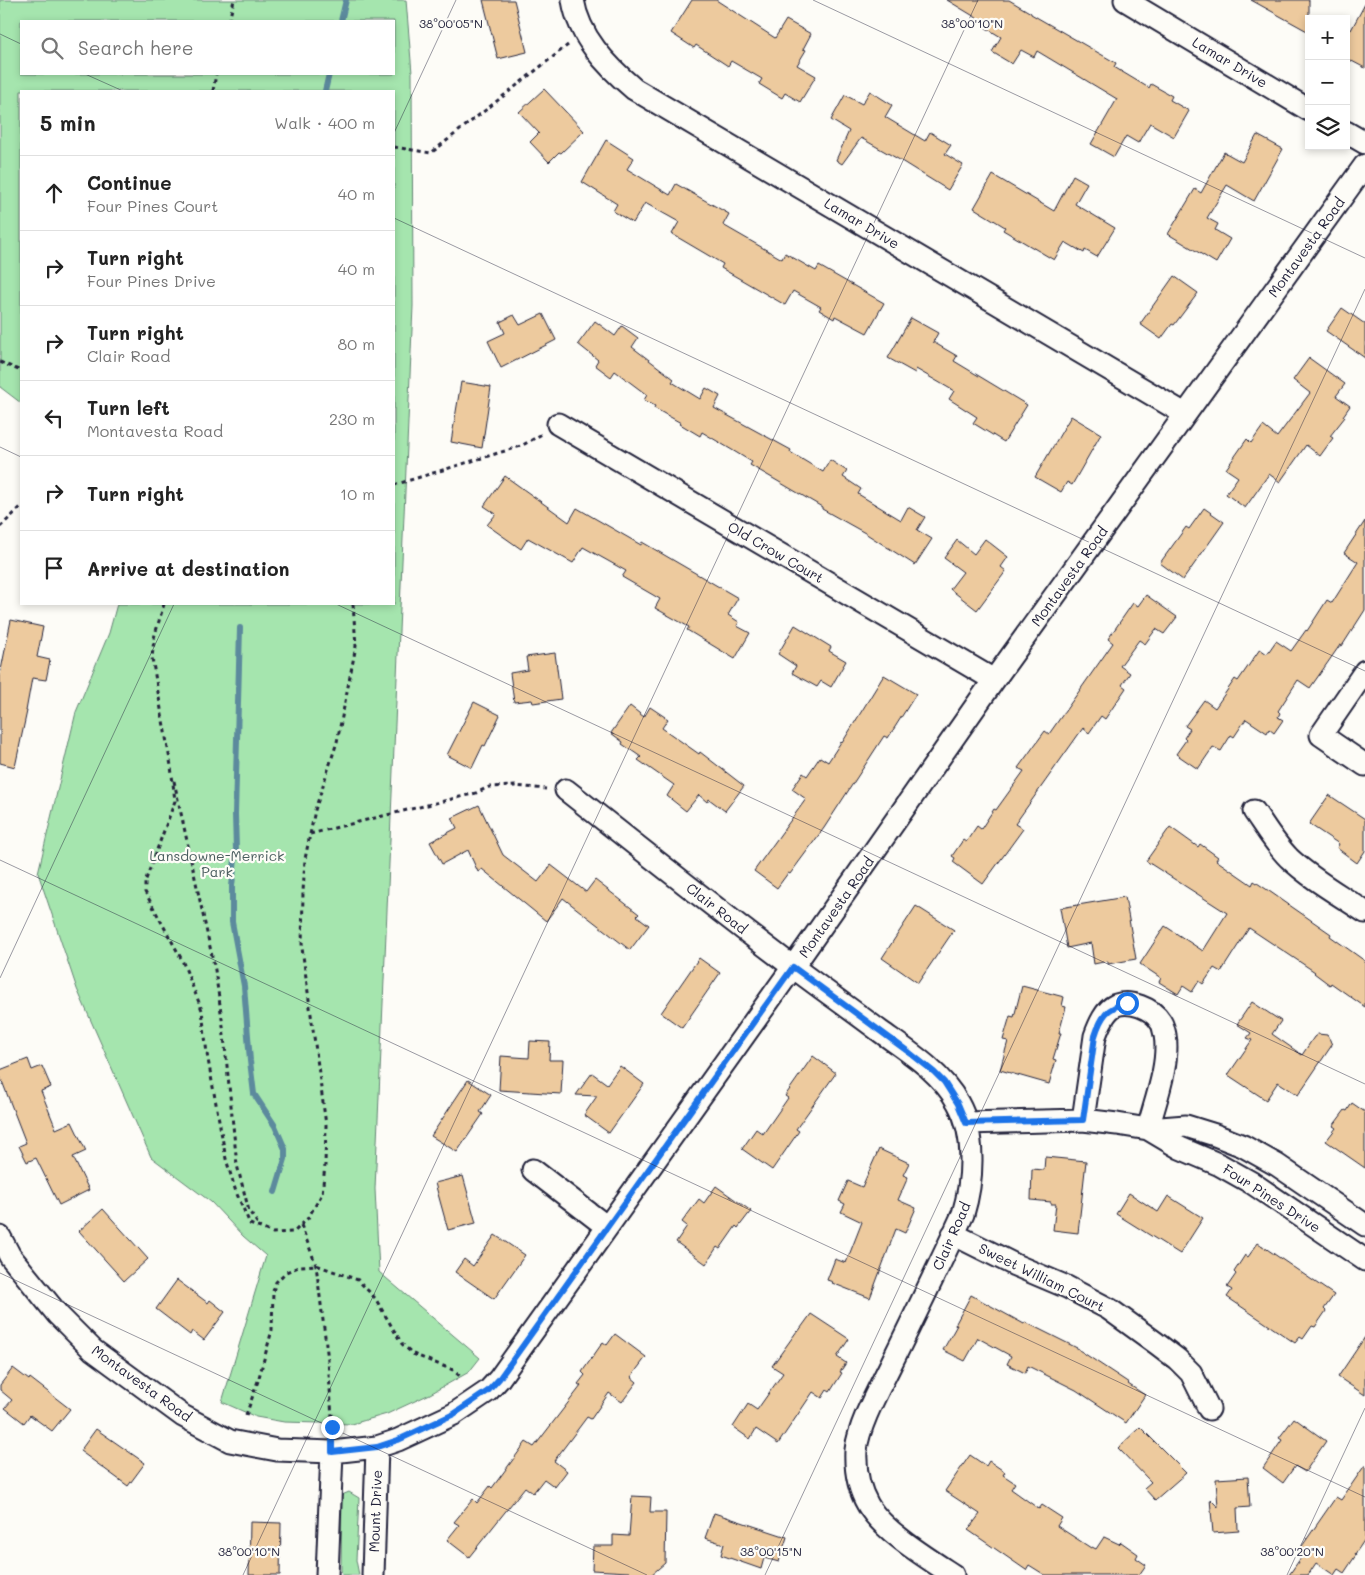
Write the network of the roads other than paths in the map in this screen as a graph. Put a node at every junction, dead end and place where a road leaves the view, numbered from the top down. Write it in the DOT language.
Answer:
graph roads {
  1 [pos="573,0"];
  2 [pos="1125,0"];
  3 [pos="1305,108"];
  4 [pos="1350,134"];
  5 [pos="1365,143"];
  6 [pos="1365,165"];
  7 [pos="1186,414"];
  8 [pos="558,424"];
  9 [pos="1365,671"];
  10 [pos="994,680"];
  11 [pos="1365,766"];
  12 [pos="566,790"];
  13 [pos="1254,811"];
  14 [pos="1365,912"];
  15 [pos="793,967"];
  16 [pos="1083,1120"];
  17 [pos="966,1123"];
  18 [pos="1148,1129"];
  19 [pos="533,1170"];
  20 [pos="1365,1225"];
  21 [pos="607,1227"];
  22 [pos="953,1234"];
  23 [pos="0,1237"];
  24 [pos="1365,1260"];
  25 [pos="1209,1409"];
  26 [pos="377,1447"];
  27 [pos="332,1452"];
  28 [pos="327,1575"];
  29 [pos="374,1575"];
  30 [pos="953,1575"];
  1 -- 7 [label="street, Lamar Drive"];
  2 -- 3 [label="street, Lamar Drive"];
  4 -- 5 [label="street"];
  6 -- 7 [label="street, Montavesta Road"];
  7 -- 10 [label="street, Montavesta Road"];
  8 -- 10 [label="street, Old Crow Court"];
  9 -- 11 [label="street"];
  10 -- 15 [label="street, Montavesta Road"];
  12 -- 15 [label="street, Clair Road"];
  13 -- 14 [label="street"];
  15 -- 17 [label="street, Clair Road"];
  15 -- 21 [label="street, Montavesta Road"];
  16 -- 17 [label="street, Four Pines Drive"];
  16 -- 18 [label="street, Four Pines Drive"];
  16 -- 18 [label="street"];
  17 -- 22 [label="street, Clair Road"];
  18 -- 20 [label="street, Four Pines Drive"];
  18 -- 24 [label="street, Four Pines Drive"];
  19 -- 21 [label="street"];
  21 -- 26 [label="street, Montavesta Road"];
  22 -- 25 [label="street, Sweet William Court"];
  22 -- 30 [label="street, Clair Road"];
  23 -- 27 [label="street, Montavesta Road"];
  26 -- 27 [label="street, Montavesta Road"];
  26 -- 29 [label="street, Mount Drive"];
  27 -- 28 [label="street"];
}
